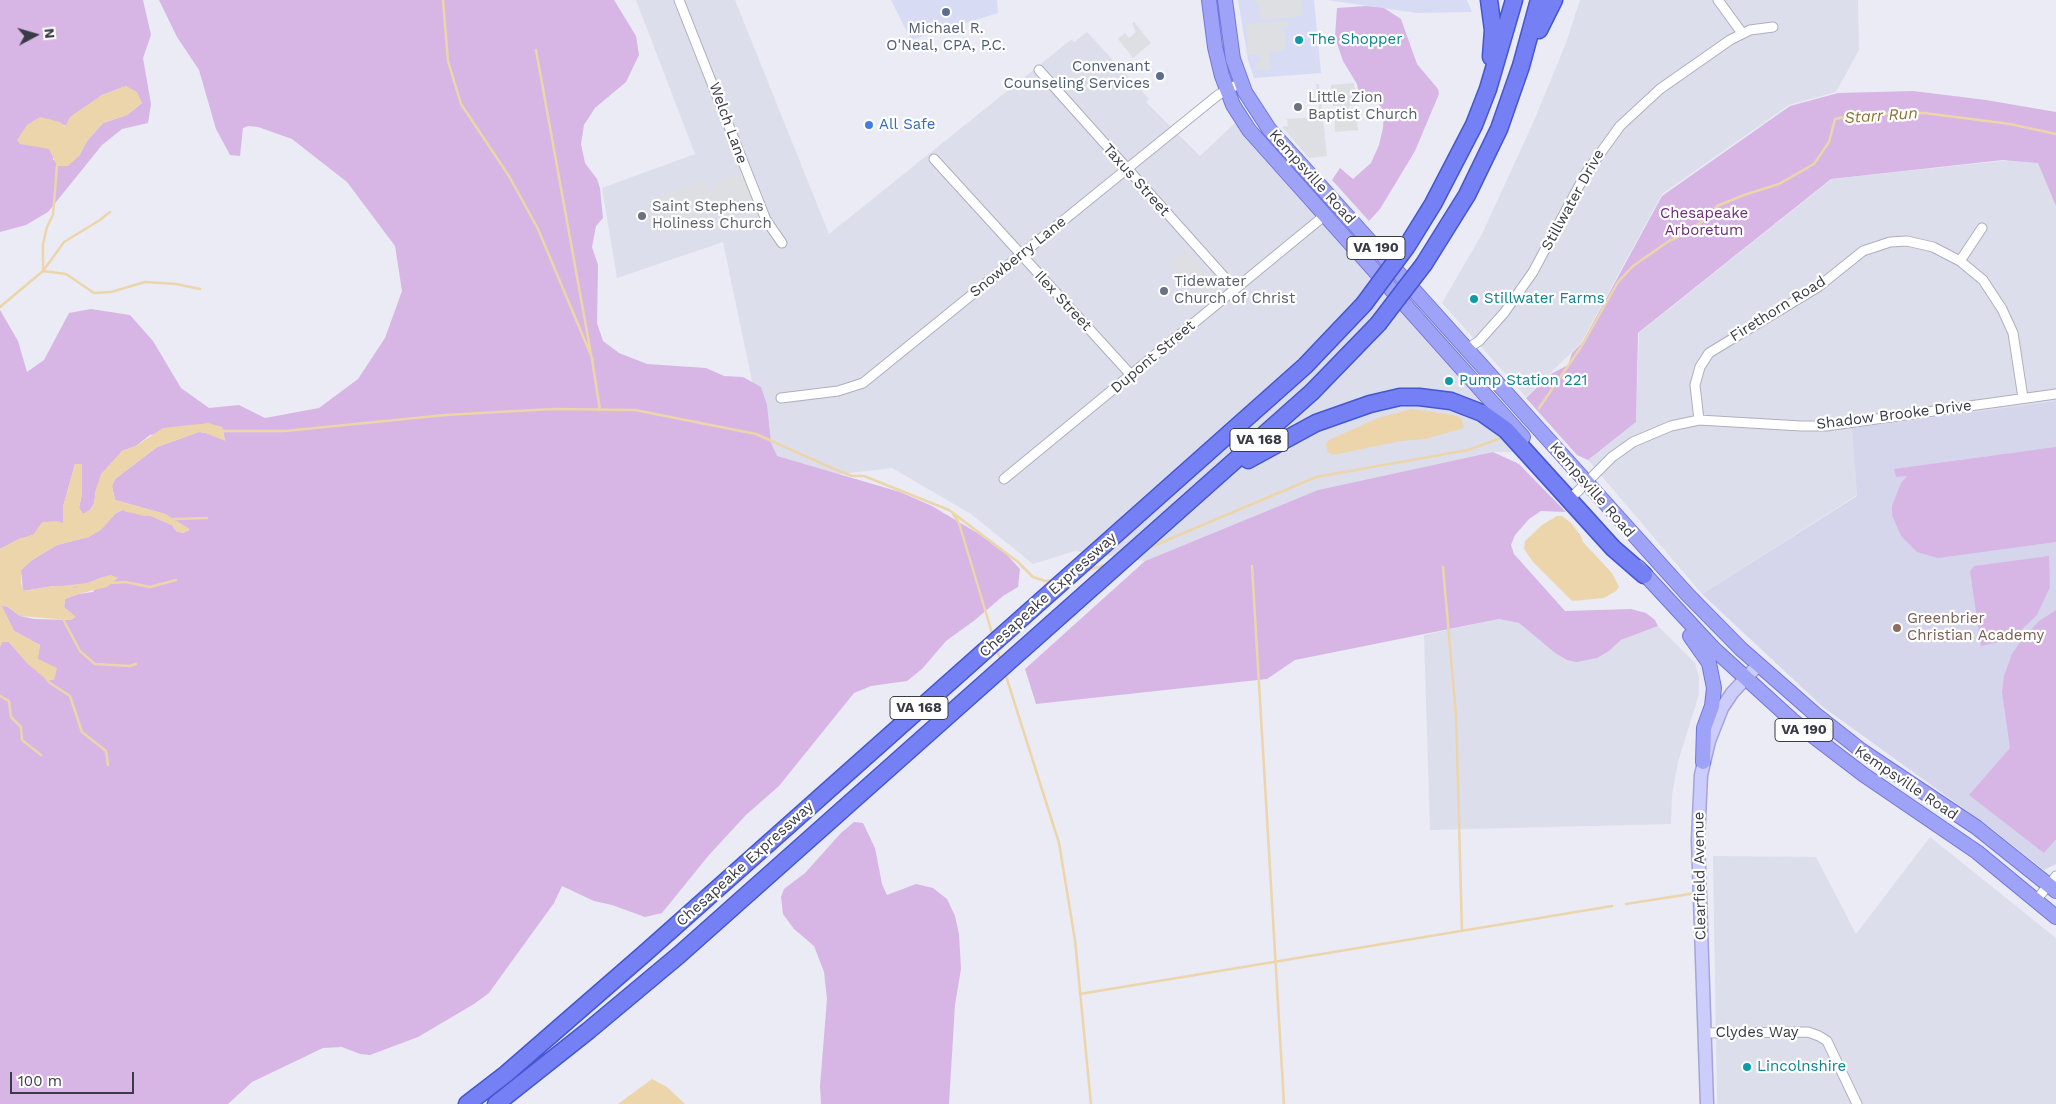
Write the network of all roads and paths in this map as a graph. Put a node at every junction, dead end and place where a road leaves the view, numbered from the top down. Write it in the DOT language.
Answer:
graph roads {
  1 [pos="679,0"];
  2 [pos="1209,0"];
  3 [pos="1225,0"];
  4 [pos="1489,0"];
  5 [pos="1514,0"];
  6 [pos="1540,0"];
  7 [pos="1554,0"];
  8 [pos="1718,0"];
  9 [pos="1773,27"];
  10 [pos="1742,33"];
  11 [pos="1521,66"];
  12 [pos="1039,70"];
  13 [pos="1242,82"];
  14 [pos="1226,90"];
  15 [pos="1484,100"];
  16 [pos="934,159"];
  17 [pos="1126,170"];
  18 [pos="1324,216"];
  19 [pos="1982,228"];
  20 [pos="782,243"];
  21 [pos="1021,255"];
  22 [pos="1960,261"];
  23 [pos="1235,289"];
  24 [pos="1414,315"];
  25 [pos="1467,349"];
  26 [pos="1132,376"];
  27 [pos="2056,394"];
  28 [pos="781,398"];
  29 [pos="2023,398"];
  30 [pos="1699,420"];
  31 [pos="1004,479"];
  32 [pos="1587,482"];
  33 [pos="1575,494"];
  34 [pos="1135,550"];
  35 [pos="1644,574"];
  36 [pos="1664,596"];
  37 [pos="1758,665"];
  38 [pos="1745,678"];
  39 [pos="1703,762"];
  40 [pos="2054,884"];
  41 [pos="2037,900"];
  42 [pos="2056,916"];
  43 [pos="1705,1033"];
  44 [pos="467,1104"];
  45 [pos="496,1104"];
  46 [pos="1707,1104"];
  47 [pos="1857,1104"];
  1 -- 20 [label="street, Welch Lane"];
  2 -- 14 [label="main road, Kempsville Road / VA 190"];
  3 -- 13 [label="main road, Kempsville Road / VA 190"];
  4 -- 15 [label="highway"];
  5 -- 15 [label="highway, Chesapeake Expressway / VA 168"];
  6 -- 11 [label="highway, Chesapeake Expressway / VA 168"];
  7 -- 11 [label="highway"];
  8 -- 10 [label="street"];
  9 -- 10 [label="street, Stillwater Drive"];
  10 -- 25 [label="street, Stillwater Drive"];
  11 -- 34 [label="highway, Chesapeake Expressway / VA 168, bridge"];
  12 -- 17 [label="street, Taxus Street"];
  13 -- 14 [label="street, Snowberry Lane"];
  13 -- 25 [label="main road, Kempsville Road / VA 190"];
  14 -- 17 [label="street, Snowberry Lane"];
  14 -- 18 [label="main road, Kempsville Road / VA 190"];
  15 -- 44 [label="highway, Chesapeake Expressway / VA 168, bridge"];
  16 -- 21 [label="street, Ilex Street"];
  17 -- 21 [label="street, Snowberry Lane"];
  17 -- 23 [label="street, Taxus Street"];
  18 -- 23 [label="street, Dupont Street"];
  18 -- 24 [label="main road, Kempsville Road / VA 190"];
  19 -- 22 [label="street"];
  21 -- 26 [label="street, Ilex Street"];
  21 -- 28 [label="street, Snowberry Lane"];
  22 -- 29 [label="street, Firethorn Road"];
  22 -- 30 [label="street, Firethorn Road"];
  23 -- 26 [label="street, Dupont Street"];
  24 -- 25 [label="main road"];
  24 -- 33 [label="main road, Kempsville Road / VA 190"];
  25 -- 32 [label="main road, Kempsville Road / VA 190"];
  26 -- 31 [label="street, Dupont Street"];
  27 -- 29 [label="street, Shadow Brooke Drive"];
  29 -- 30 [label="street, Shadow Brooke Drive"];
  30 -- 32 [label="street, Shadow Brooke Drive"];
  32 -- 33 [label="street, Shadow Brooke Drive"];
  32 -- 37 [label="main road, Kempsville Road / VA 190"];
  33 -- 35 [label="main road, Kempsville Road / VA 190"];
  34 -- 35 [label="highway"];
  34 -- 45 [label="highway, Chesapeake Expressway / VA 168"];
  35 -- 36 [label="main road, Kempsville Road / VA 190"];
  36 -- 38 [label="main road, Kempsville Road / VA 190"];
  36 -- 39 [label="main road"];
  37 -- 38 [label="street, Clearfield Avenue"];
  37 -- 40 [label="main road, Kempsville Road / VA 190"];
  38 -- 39 [label="street, Clearfield Avenue"];
  38 -- 41 [label="main road, Kempsville Road / VA 190"];
  39 -- 43 [label="street, Clearfield Avenue"];
  40 -- 41 [label="street"];
  41 -- 42 [label="main road, Kempsville Road / VA 190"];
  43 -- 46 [label="street, Clearfield Avenue"];
  43 -- 47 [label="street, Clydes Way"];
}
